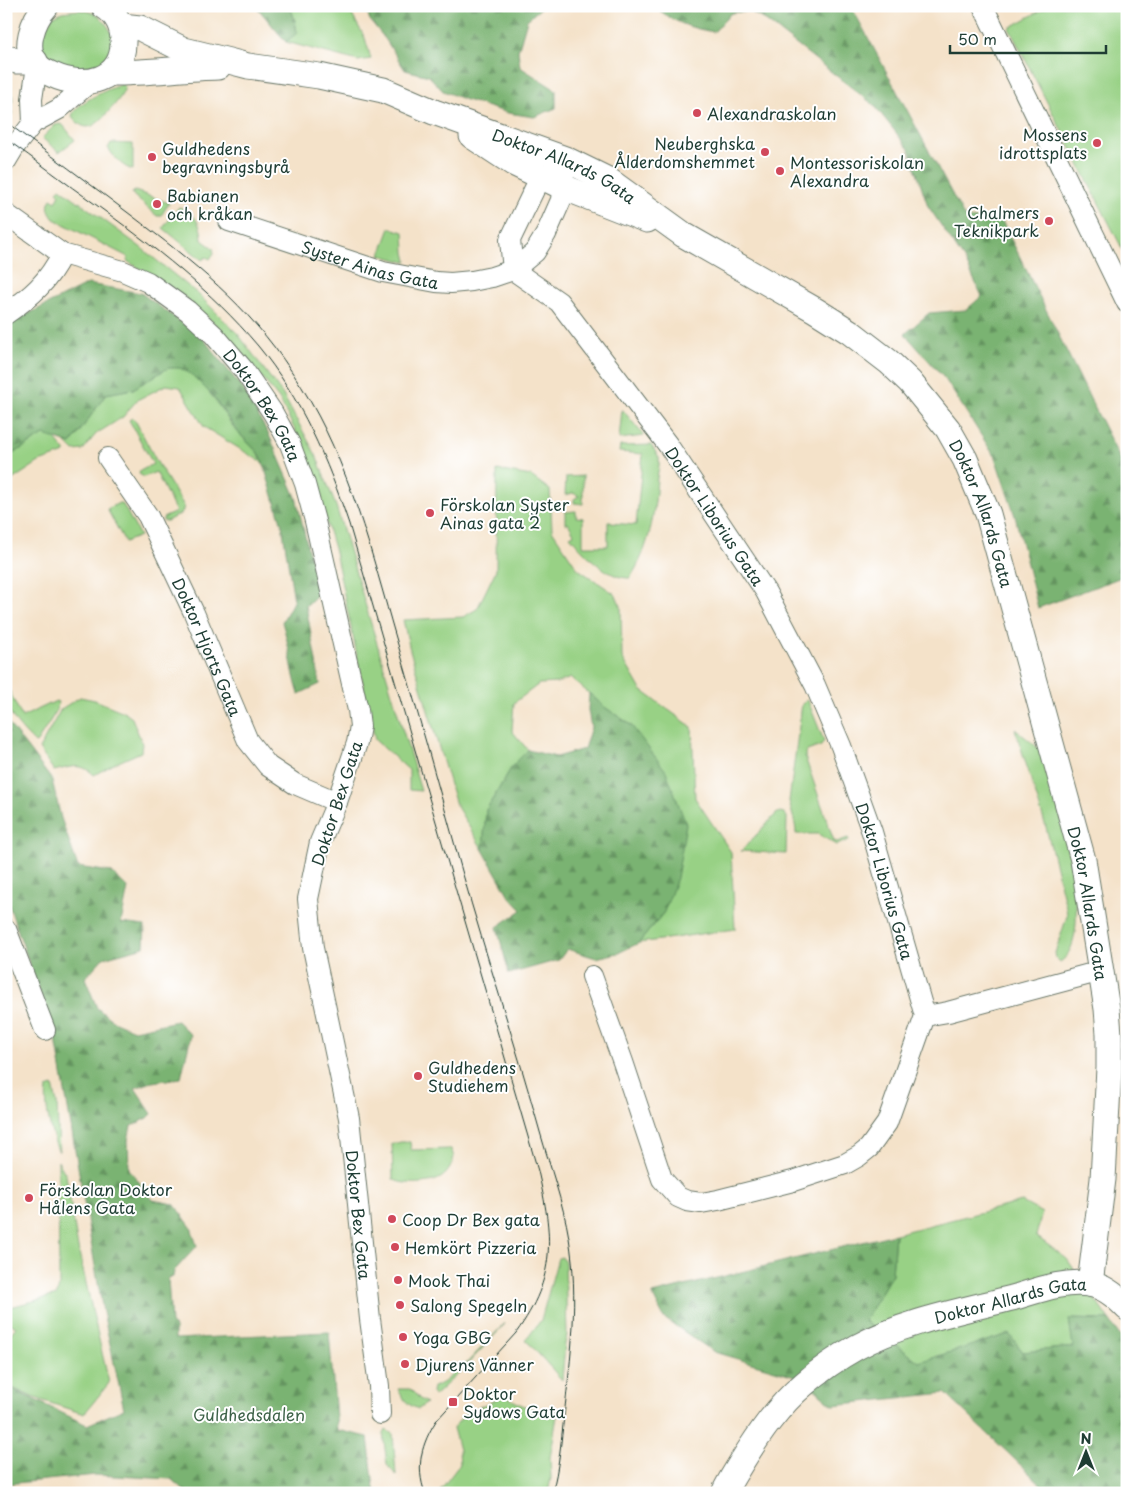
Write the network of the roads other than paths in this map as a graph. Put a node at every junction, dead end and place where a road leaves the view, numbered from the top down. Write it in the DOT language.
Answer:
graph roads {
  1 [pos="41,6"];
  2 [pos="46,6"];
  3 [pos="983,6"];
  4 [pos="114,13"];
  5 [pos="6,57"];
  6 [pos="36,64"];
  7 [pos="248,66"];
  8 [pos="100,77"];
  9 [pos="434,112"];
  10 [pos="33,123"];
  11 [pos="566,160"];
  12 [pos="6,161"];
  13 [pos="554,182"];
  14 [pos="6,214"];
  15 [pos="229,221"];
  16 [pos="684,235"];
  17 [pos="62,254"];
  18 [pos="513,270"];
  19 [pos="1127,303"];
  20 [pos="6,314"];
  21 [pos="108,458"];
  22 [pos="337,802"];
  23 [pos="6,929"];
  24 [pos="1101,971"];
  25 [pos="592,976"];
  26 [pos="925,1016"];
  27 [pos="45,1030"];
  28 [pos="1090,1284"];
  29 [pos="1127,1308"];
  30 [pos="380,1414"];
  31 [pos="724,1493"];
  1 -- 2 [label="street"];
  2 -- 6 [label="street"];
  3 -- 19 [label="street"];
  4 -- 7 [label="street, Doktor Allards Gata"];
  4 -- 8 [label="street, Doktor Allards Gata"];
  5 -- 6 [label="street, Doktor Allards Gata"];
  6 -- 8 [label="street, Doktor Allards Gata"];
  6 -- 10 [label="street"];
  7 -- 8 [label="street, Doktor Allards Gata"];
  7 -- 9 [label="street, Doktor Allards Gata"];
  8 -- 10 [label="street"];
  9 -- 11 [label="street, Doktor Allards Gata"];
  9 -- 13 [label="street, Doktor Allards Gata"];
  10 -- 12 [label="street"];
  11 -- 13 [label="street"];
  11 -- 16 [label="street, Doktor Allards Gata"];
  13 -- 16 [label="street, Doktor Allards Gata"];
  13 -- 18 [label="street"];
  13 -- 18 [label="street"];
  14 -- 17 [label="street, Doktor Bex Gata"];
  15 -- 18 [label="street, Syster Ainas Gata"];
  16 -- 24 [label="street, Doktor Allards Gata"];
  17 -- 20 [label="street"];
  17 -- 22 [label="street, Doktor Bex Gata"];
  18 -- 26 [label="street, Doktor Liborius Gata"];
  21 -- 22 [label="street, Doktor Hjorts Gata"];
  22 -- 30 [label="street, Doktor Bex Gata"];
  23 -- 27 [label="street"];
  24 -- 26 [label="street"];
  24 -- 28 [label="street, Doktor Allards Gata"];
  25 -- 26 [label="street"];
  28 -- 29 [label="street"];
  28 -- 31 [label="street, Doktor Allards Gata"];
}
